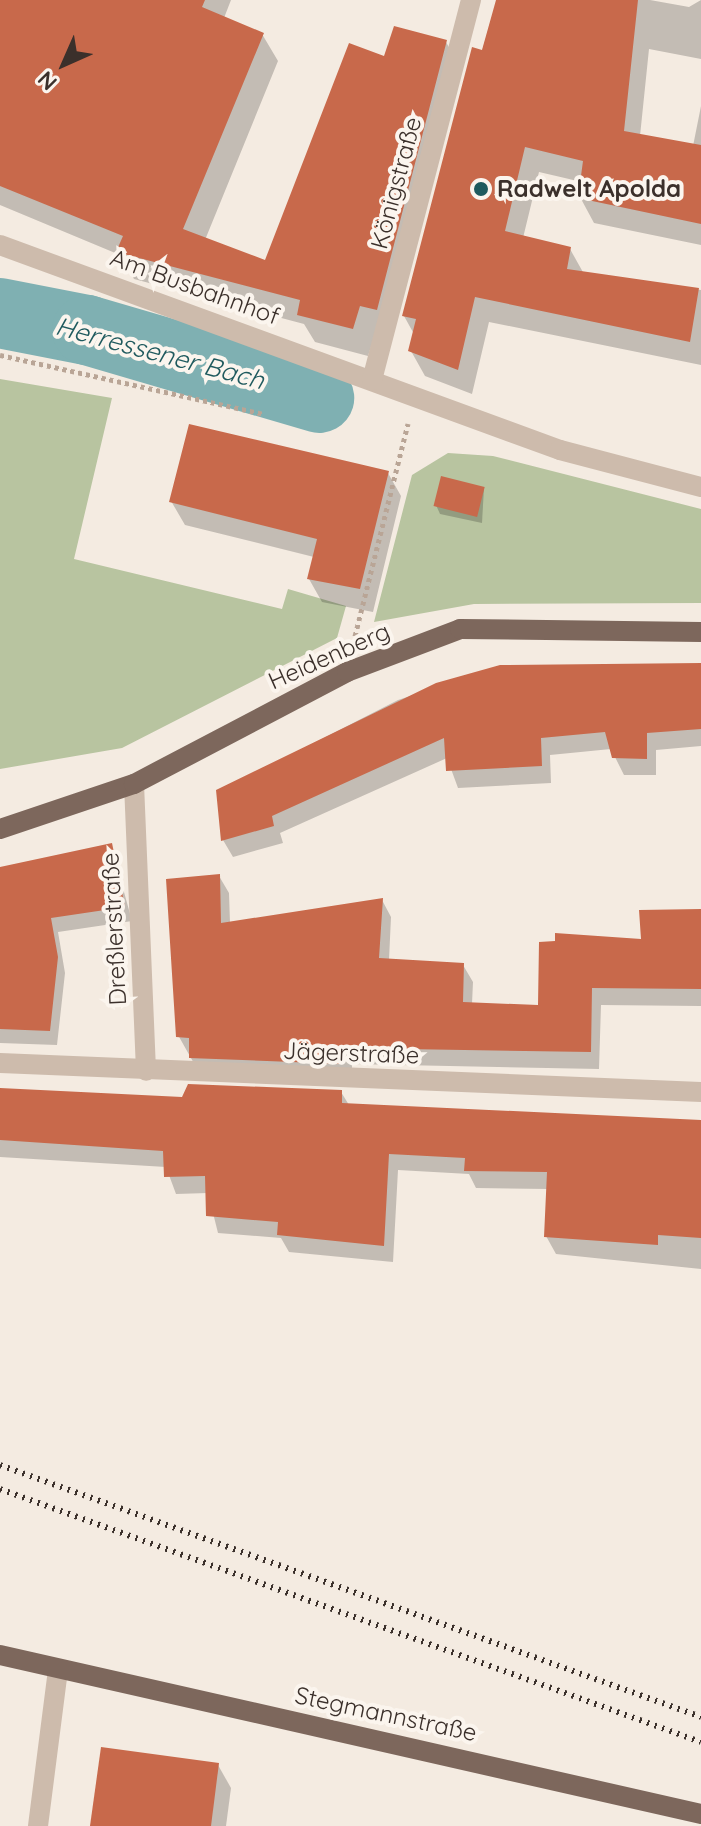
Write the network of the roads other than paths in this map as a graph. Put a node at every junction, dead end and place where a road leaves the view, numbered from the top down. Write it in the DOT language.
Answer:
graph roads {
  1 [pos="471,0"];
  2 [pos="0,245"];
  3 [pos="372,380"];
  4 [pos="701,487"];
  5 [pos="701,632"];
  6 [pos="134,784"];
  7 [pos="0,829"];
  8 [pos="0,1063"];
  9 [pos="146,1071"];
  10 [pos="701,1092"];
  11 [pos="0,1655"];
  12 [pos="58,1669"];
  13 [pos="701,1814"];
  14 [pos="38,1826"];
  1 -- 3 [label="street, Königstraße"];
  2 -- 3 [label="street, Am Busbahnhof"];
  3 -- 4 [label="street"];
  5 -- 6 [label="main road, Heidenberg"];
  6 -- 7 [label="main road, Heidenberg"];
  6 -- 9 [label="street, Dreßlerstraße"];
  8 -- 9 [label="street, Jägerstraße"];
  9 -- 10 [label="street, Jägerstraße"];
  11 -- 12 [label="main road, Stegmannstraße"];
  12 -- 13 [label="main road, Stegmannstraße"];
  12 -- 14 [label="street"];
}
